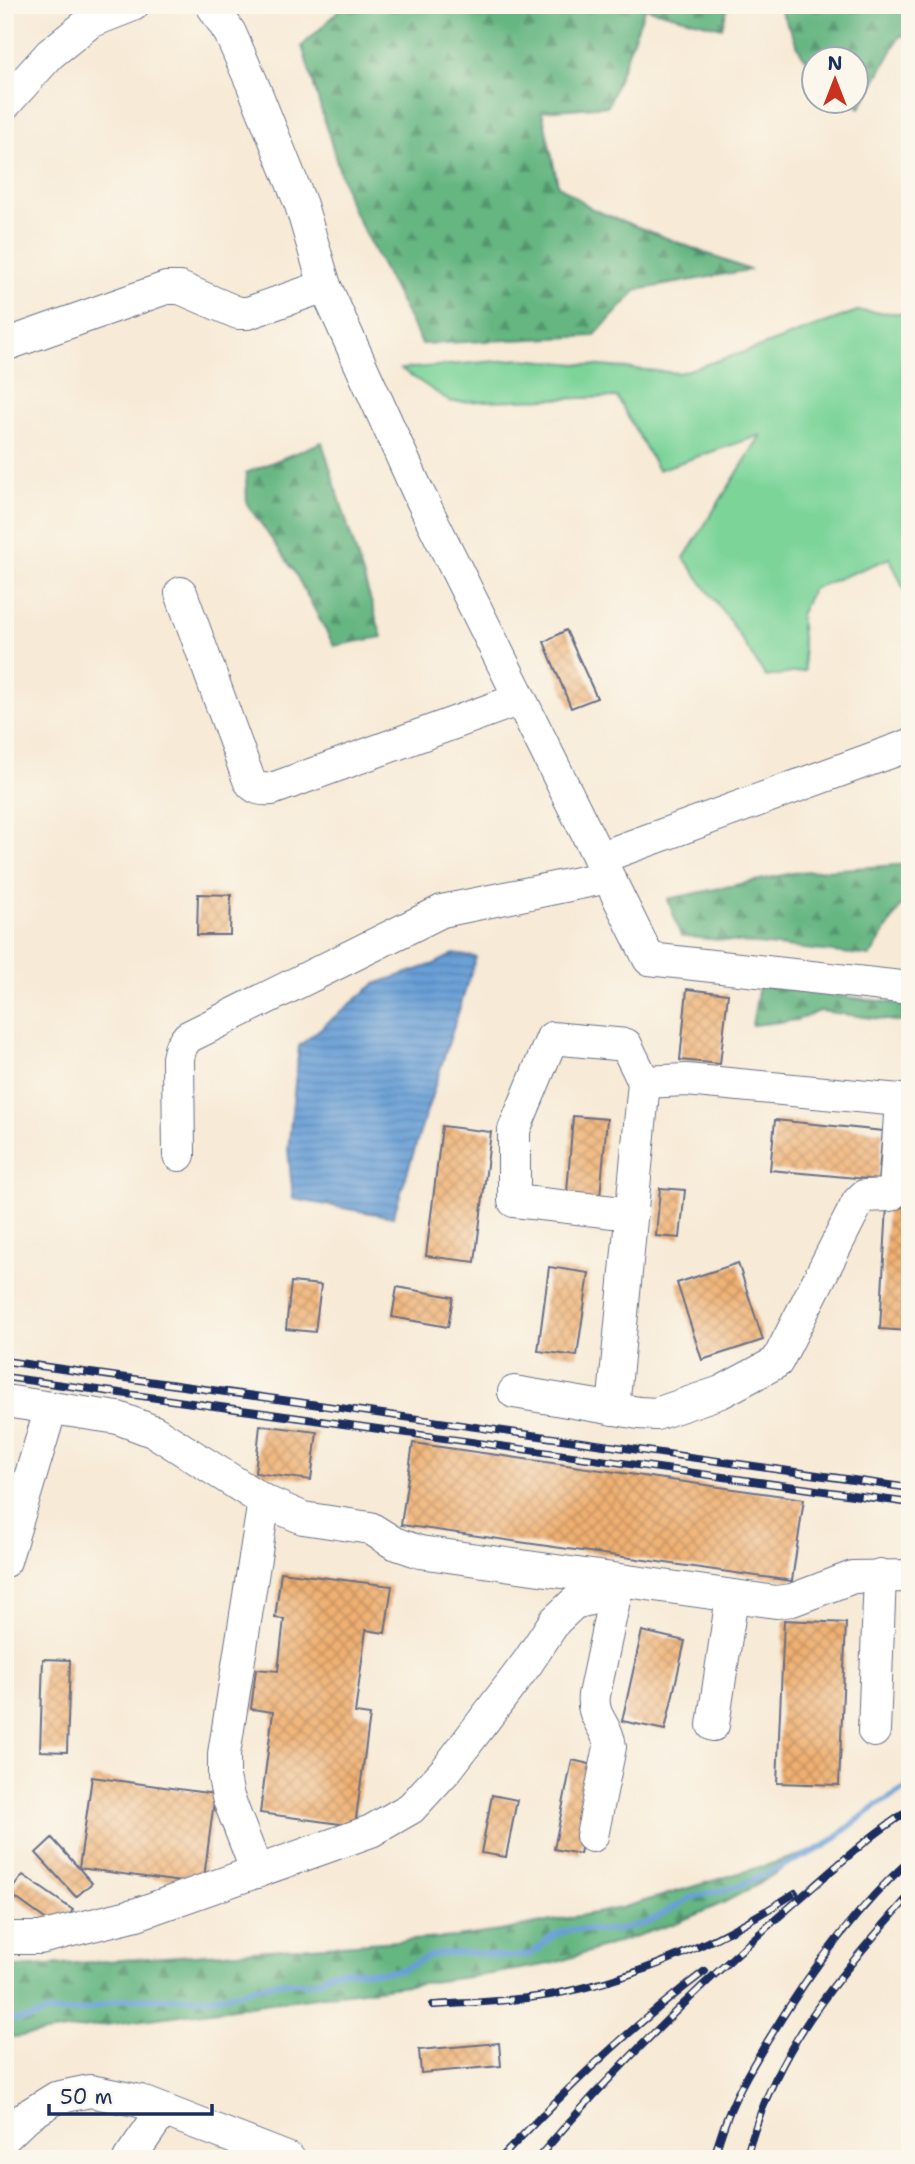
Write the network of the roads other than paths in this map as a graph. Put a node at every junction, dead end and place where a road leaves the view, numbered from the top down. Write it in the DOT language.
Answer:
graph roads {
  1 [pos="133,5"];
  2 [pos="212,5"];
  3 [pos="5,104"];
  4 [pos="325,286"];
  5 [pos="5,345"];
  6 [pos="181,593"];
  7 [pos="520,698"];
  8 [pos="910,745"];
  9 [pos="603,868"];
  10 [pos="910,988"];
  11 [pos="644,1082"];
  12 [pos="905,1100"];
  13 [pos="179,1155"];
  14 [pos="632,1214"];
  15 [pos="514,1392"];
  16 [pos="5,1401"];
  17 [pos="51,1408"];
  18 [pos="613,1409"];
  19 [pos="264,1501"];
  20 [pos="5,1561"];
  21 [pos="895,1576"];
  22 [pos="616,1587"];
  23 [pos="732,1597"];
  24 [pos="713,1725"];
  25 [pos="874,1731"];
  26 [pos="592,1836"];
  27 [pos="257,1872"];
  28 [pos="5,1938"];
  29 [pos="163,2110"];
  30 [pos="5,2137"];
  31 [pos="277,2157"];
  32 [pos="130,2159"];
  1 -- 3 [label="lane"];
  2 -- 4 [label="lane"];
  4 -- 5 [label="lane"];
  4 -- 7 [label="lane"];
  6 -- 7 [label="lane"];
  7 -- 9 [label="lane"];
  8 -- 9 [label="lane"];
  9 -- 10 [label="lane"];
  9 -- 13 [label="lane"];
  11 -- 12 [label="lane"];
  11 -- 14 [label="lane"];
  11 -- 14 [label="lane"];
  12 -- 18 [label="lane"];
  14 -- 18 [label="lane"];
  15 -- 18 [label="lane"];
  16 -- 17 [label="lane"];
  17 -- 19 [label="lane"];
  17 -- 20 [label="lane"];
  19 -- 22 [label="lane"];
  19 -- 27 [label="lane"];
  21 -- 23 [label="lane"];
  21 -- 25 [label="lane"];
  22 -- 23 [label="lane"];
  22 -- 26 [label="lane"];
  22 -- 27 [label="lane"];
  23 -- 24 [label="lane"];
  27 -- 28 [label="lane"];
  29 -- 30 [label="lane"];
  29 -- 31 [label="lane"];
  29 -- 32 [label="lane"];
}
